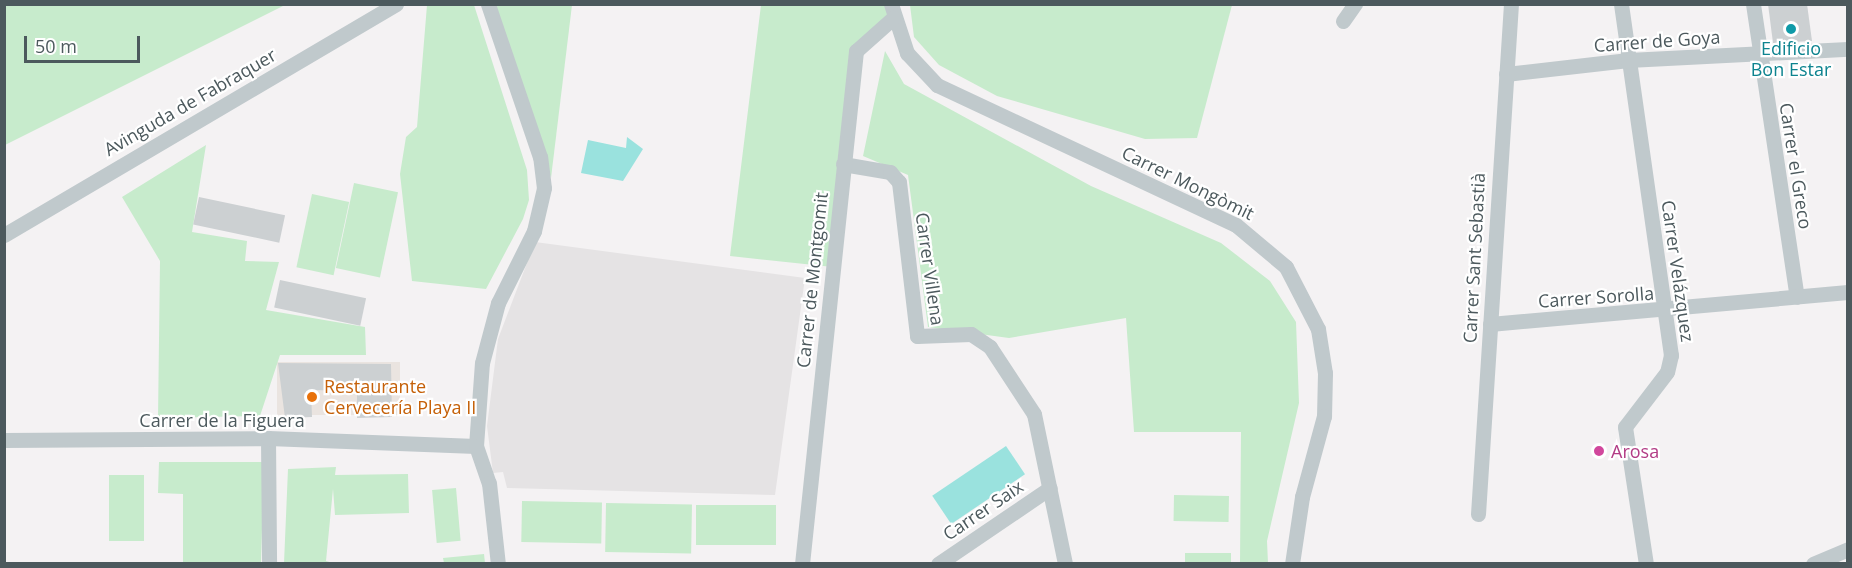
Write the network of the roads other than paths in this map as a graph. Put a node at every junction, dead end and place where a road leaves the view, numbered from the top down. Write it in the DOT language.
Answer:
graph roads {
  1 [pos="396,4"];
  2 [pos="488,4"];
  3 [pos="1355,4"];
  4 [pos="1511,4"];
  5 [pos="1621,4"];
  6 [pos="1753,4"];
  7 [pos="892,11"];
  8 [pos="1343,21"];
  9 [pos="1848,49"];
  10 [pos="1760,55"];
  11 [pos="1628,60"];
  12 [pos="1506,74"];
  13 [pos="843,164"];
  14 [pos="4,235"];
  15 [pos="1848,292"];
  16 [pos="1797,297"];
  17 [pos="1664,311"];
  18 [pos="1490,324"];
  19 [pos="268,438"];
  20 [pos="4,440"];
  21 [pos="476,446"];
  22 [pos="1050,488"];
  23 [pos="1478,514"];
  24 [pos="1848,549"];
  25 [pos="269,564"];
  26 [pos="498,564"];
  27 [pos="802,564"];
  28 [pos="938,564"];
  29 [pos="1065,564"];
  30 [pos="1292,564"];
  31 [pos="1646,564"];
  32 [pos="1813,564"];
  1 -- 14 [label="street, Avinguda de Fabraquer"];
  2 -- 21 [label="street"];
  3 -- 8 [label="street"];
  4 -- 12 [label="street, Carrer Sant Sebastià"];
  5 -- 11 [label="street, Carrer Velázquez"];
  6 -- 10 [label="street, Carrer el Greco"];
  7 -- 13 [label="street, Carrer de Montgomit"];
  7 -- 30 [label="street, Carrer Mongòmit"];
  9 -- 10 [label="street, Carrer de Goya"];
  10 -- 11 [label="street, Carrer de Goya"];
  10 -- 16 [label="street, Carrer el Greco"];
  11 -- 12 [label="street, Carrer de Goya"];
  11 -- 17 [label="street, Carrer Velázquez"];
  12 -- 18 [label="street, Carrer Sant Sebastià"];
  13 -- 22 [label="street, Carrer Villena"];
  13 -- 27 [label="street, Carrer de Montgomit"];
  15 -- 16 [label="street, Carrer Sorolla"];
  16 -- 17 [label="street, Carrer Sorolla"];
  17 -- 18 [label="street, Carrer Sorolla"];
  17 -- 31 [label="street, Carrer Velázquez"];
  18 -- 23 [label="street, Carrer Sant Sebastià"];
  19 -- 20 [label="street, Carrer de la Figuera"];
  19 -- 21 [label="street, Carrer de la Figuera"];
  19 -- 25 [label="street"];
  21 -- 26 [label="street"];
  22 -- 28 [label="street, Carrer Saix"];
  22 -- 29 [label="street"];
  24 -- 32 [label="street"];
}
